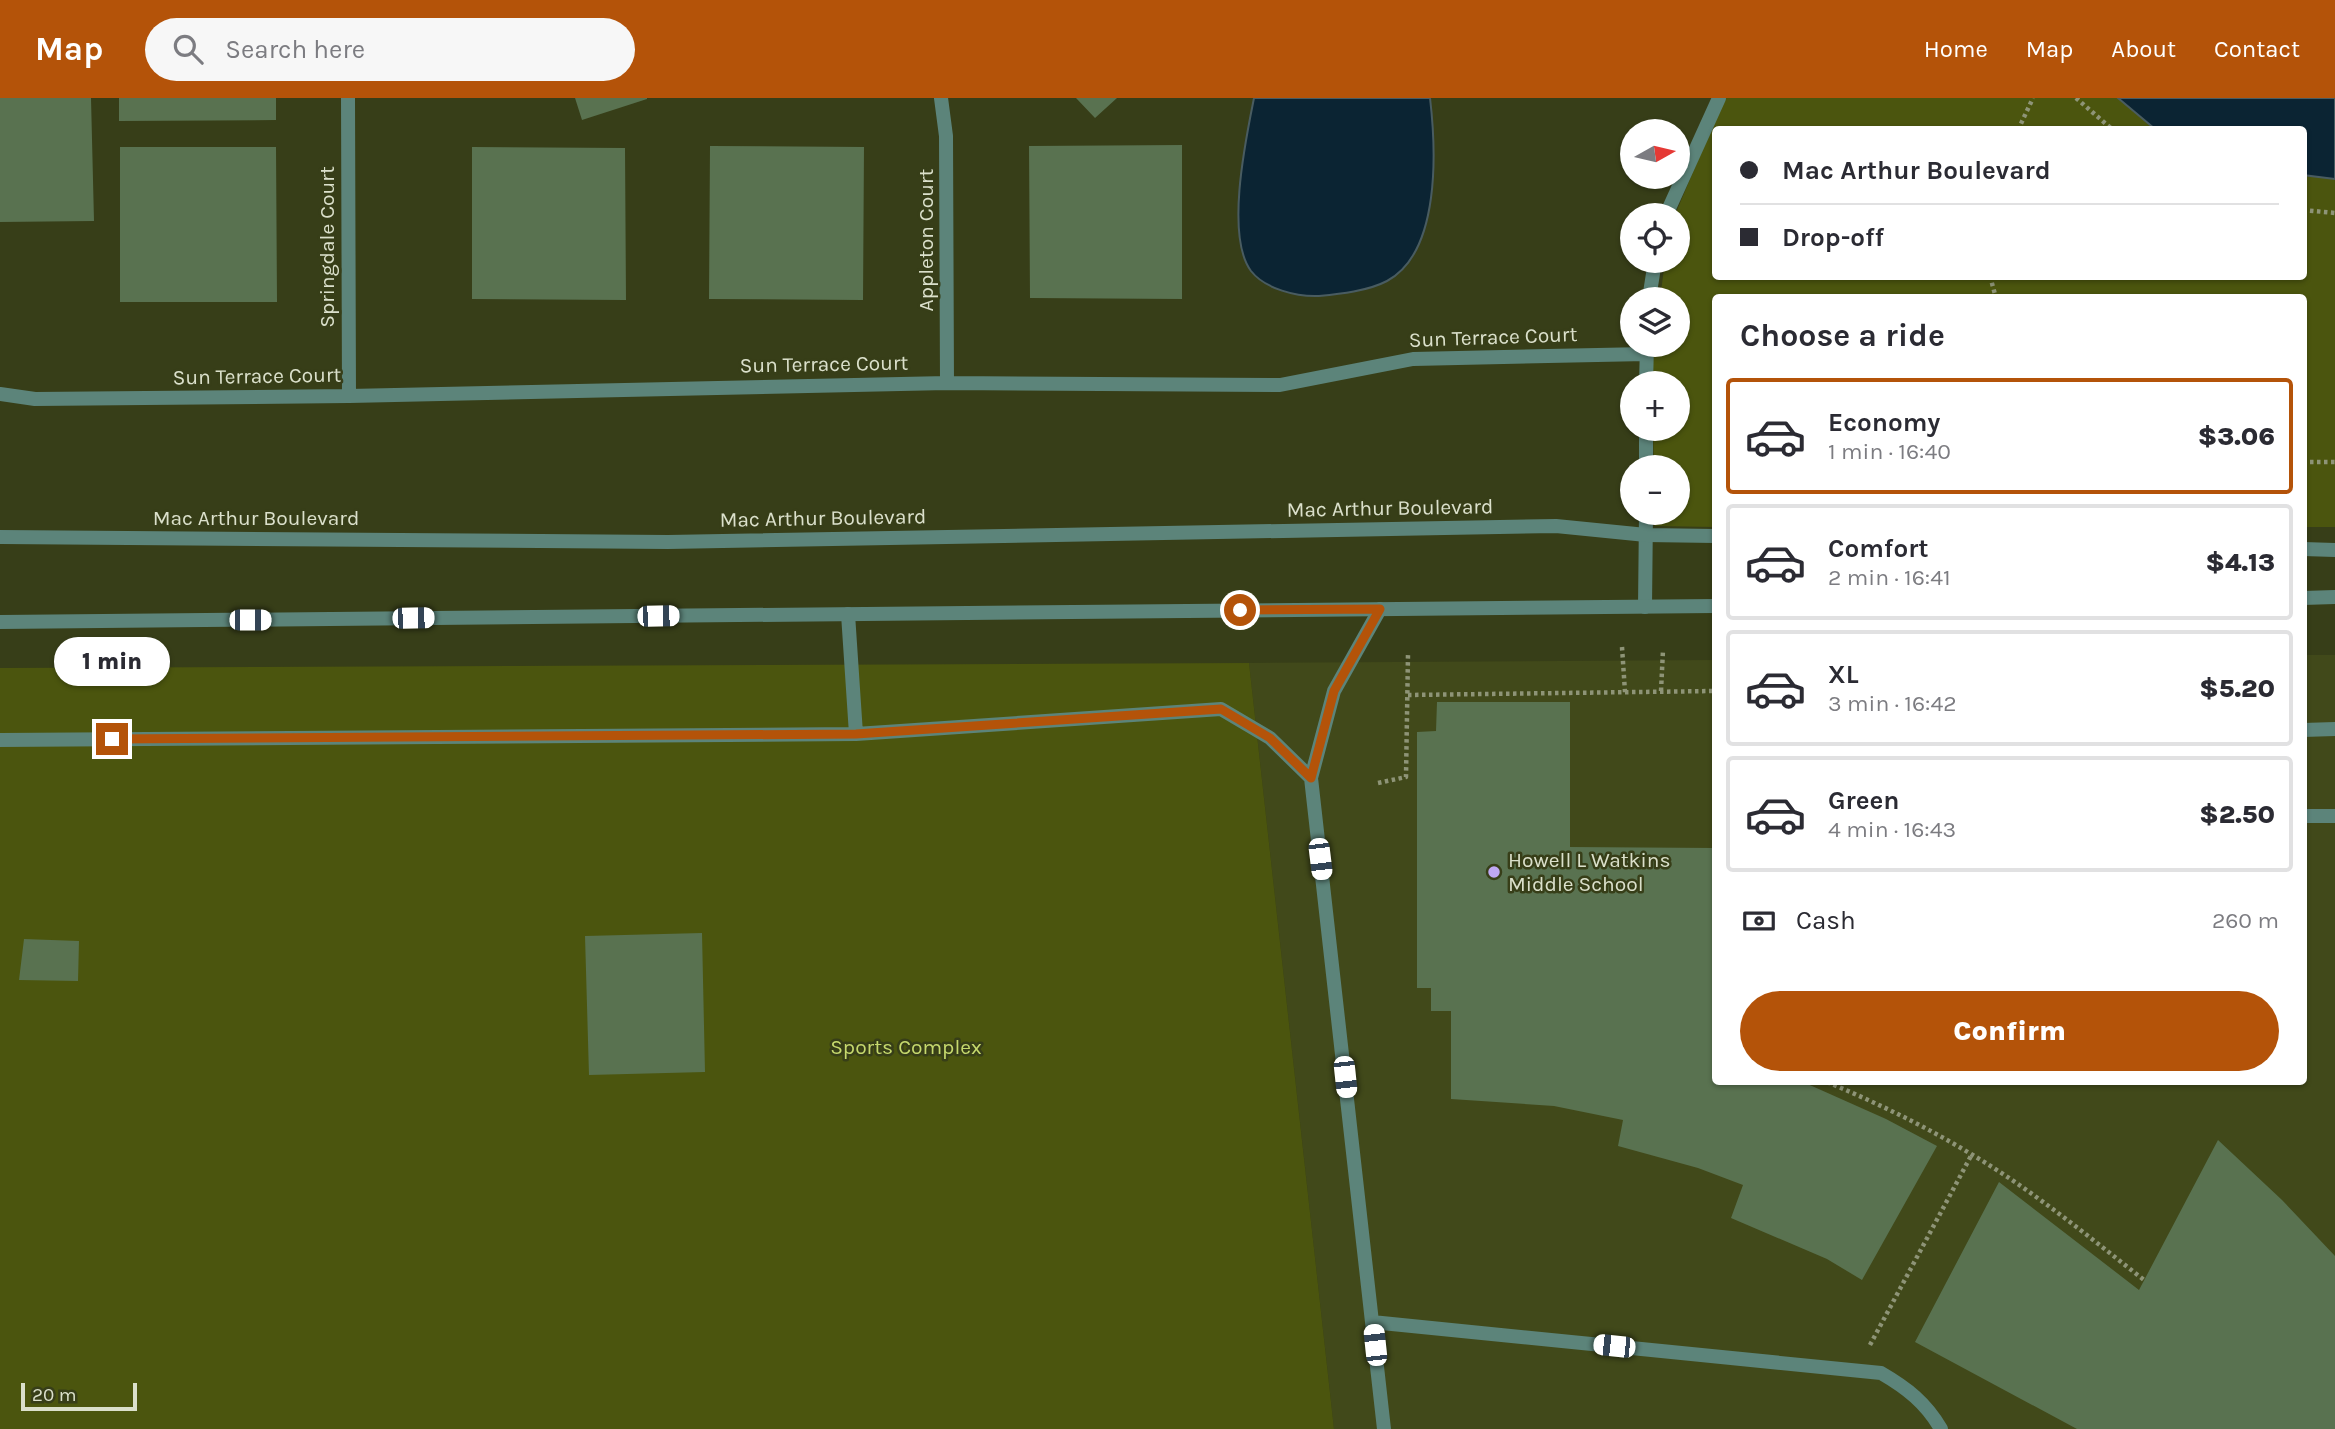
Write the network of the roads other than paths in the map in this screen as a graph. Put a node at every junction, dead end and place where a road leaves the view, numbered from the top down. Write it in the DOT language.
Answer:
graph roads {
  1 [pos="348,98"];
  2 [pos="941,98"];
  3 [pos="1719,98"];
  4 [pos="1671,203"];
  5 [pos="1620,350"];
  6 [pos="947,383"];
  7 [pos="0,394"];
  8 [pos="349,396"];
  9 [pos="1646,525"];
  10 [pos="1646,535"];
  11 [pos="1712,536"];
  12 [pos="0,537"];
  13 [pos="2307,549"];
  14 [pos="2335,550"];
  15 [pos="2335,597"];
  16 [pos="2307,598"];
  17 [pos="1712,606"];
  18 [pos="1645,607"];
  19 [pos="1380,609"];
  20 [pos="848,614"];
  21 [pos="0,622"];
  22 [pos="2335,729"];
  23 [pos="2307,730"];
  24 [pos="856,734"];
  25 [pos="0,740"];
  26 [pos="1311,778"];
  27 [pos="2307,816"];
  28 [pos="2335,817"];
  29 [pos="1372,1322"];
  30 [pos="1384,1429"];
  31 [pos="1941,1429"];
  1 -- 8 [label="street, Springdale Court"];
  2 -- 6 [label="street, Appleton Court"];
  3 -- 4 [label="street"];
  5 -- 6 [label="street, Sun Terrace Court"];
  6 -- 8 [label="street, Sun Terrace Court"];
  7 -- 8 [label="street, Sun Terrace Court"];
  9 -- 10 [label="street"];
  10 -- 11 [label="street, Mac Arthur Boulevard"];
  10 -- 12 [label="street, Mac Arthur Boulevard"];
  10 -- 18 [label="street"];
  13 -- 14 [label="street"];
  15 -- 16 [label="street"];
  17 -- 18 [label="street"];
  18 -- 19 [label="street"];
  19 -- 20 [label="street"];
  19 -- 26 [label="street"];
  20 -- 21 [label="street"];
  20 -- 24 [label="street"];
  22 -- 23 [label="street"];
  24 -- 25 [label="street"];
  24 -- 26 [label="street"];
  26 -- 29 [label="street"];
  27 -- 28 [label="street"];
  29 -- 30 [label="street"];
  29 -- 31 [label="street"];
}
